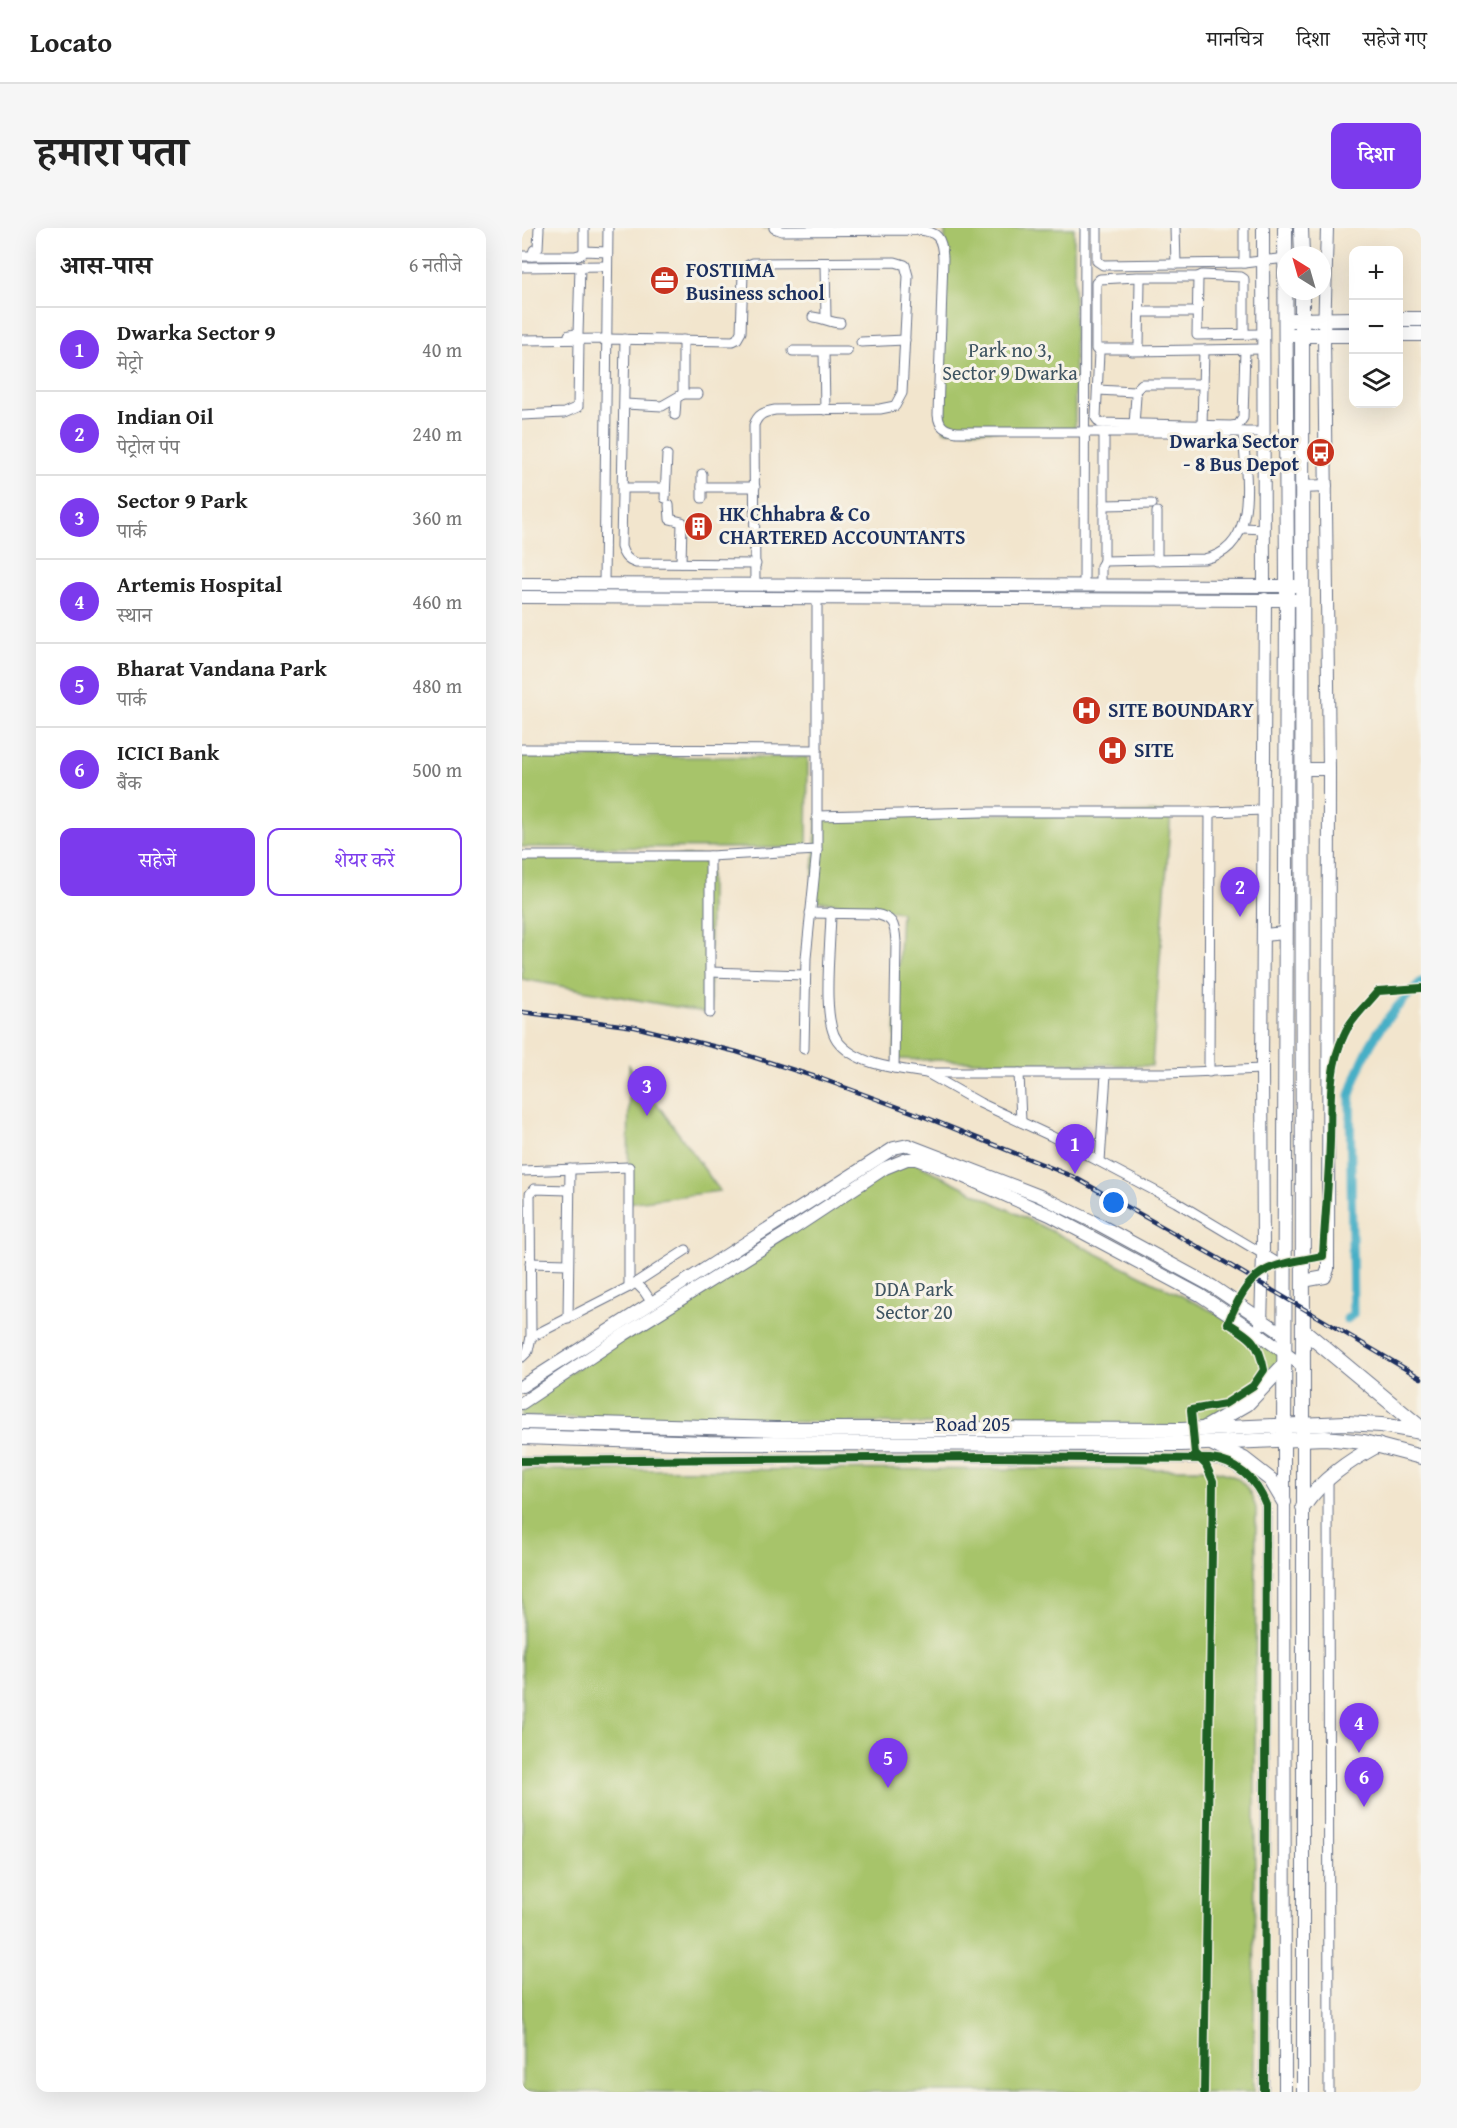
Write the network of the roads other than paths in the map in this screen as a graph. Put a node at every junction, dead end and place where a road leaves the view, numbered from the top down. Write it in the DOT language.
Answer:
graph roads {
  1 [pos="540,228"];
  2 [pos="584,228"];
  3 [pos="608,228"];
  4 [pos="774,228"];
  5 [pos="1085,228"];
  6 [pos="1097,228"];
  7 [pos="1175,228"];
  8 [pos="1244,228"];
  9 [pos="1263,228"];
  10 [pos="1285,228"];
  11 [pos="1301,228"];
  12 [pos="1327,228"];
  13 [pos="1286,246"];
  14 [pos="1302,246"];
  15 [pos="584,251"];
  16 [pos="607,252"];
  17 [pos="531,253"];
  18 [pos="1277,259"];
  19 [pos="1085,261"];
  20 [pos="1097,261"];
  21 [pos="1262,261"];
  22 [pos="1244,262"];
  23 [pos="825,263"];
  24 [pos="1176,264"];
  25 [pos="607,266"];
  26 [pos="522,267"];
  27 [pos="580,267"];
  28 [pos="1139,277"];
  29 [pos="1198,277"];
  30 [pos="1285,300"];
  31 [pos="1302,300"];
  32 [pos="1139,312"];
  33 [pos="1196,312"];
  34 [pos="813,317"];
  35 [pos="826,318"];
  36 [pos="1325,319"];
  37 [pos="1349,319"];
  38 [pos="1403,319"];
  39 [pos="1421,319"];
  40 [pos="1285,320"];
  41 [pos="1302,320"];
  42 [pos="840,323"];
  43 [pos="1244,334"];
  44 [pos="1263,334"];
  45 [pos="1403,334"];
  46 [pos="1421,334"];
  47 [pos="522,335"];
  48 [pos="1286,335"];
  49 [pos="1301,335"];
  50 [pos="1324,335"];
  51 [pos="1349,335"];
  52 [pos="579,339"];
  53 [pos="605,339"];
  54 [pos="625,339"];
  55 [pos="522,340"];
  56 [pos="683,340"];
  57 [pos="905,340"];
  58 [pos="861,342"];
  59 [pos="1263,349"];
  60 [pos="1245,350"];
  61 [pos="794,351"];
  62 [pos="847,351"];
  63 [pos="1203,351"];
  64 [pos="824,352"];
  65 [pos="1084,352"];
  66 [pos="1099,352"];
  67 [pos="1143,374"];
  68 [pos="1142,384"];
  69 [pos="1203,384"];
  70 [pos="1098,390"];
  71 [pos="1134,392"];
  72 [pos="698,394"];
  73 [pos="679,397"];
  74 [pos="625,404"];
  75 [pos="825,410"];
  76 [pos="675,415"];
  77 [pos="522,416"];
  78 [pos="1134,425"];
  79 [pos="1202,425"];
  80 [pos="1084,432"];
  81 [pos="1104,432"];
  82 [pos="1243,432"];
  83 [pos="1264,432"];
  84 [pos="667,455"];
  85 [pos="702,474"];
  86 [pos="1326,486"];
  87 [pos="702,487"];
  88 [pos="755,487"];
  89 [pos="1302,487"];
  90 [pos="623,488"];
  91 [pos="665,488"];
  92 [pos="702,498"];
  93 [pos="1104,502"];
  94 [pos="682,522"];
  95 [pos="693,522"];
  96 [pos="1243,528"];
  97 [pos="1264,529"];
  98 [pos="1104,561"];
  99 [pos="1157,561"];
  100 [pos="681,563"];
  101 [pos="756,564"];
  102 [pos="522,584"];
  103 [pos="604,584"];
  104 [pos="755,585"];
  105 [pos="1084,586"];
  106 [pos="1101,586"];
  107 [pos="1264,586"];
  108 [pos="1286,593"];
  109 [pos="1302,593"];
  110 [pos="522,597"];
  111 [pos="817,598"];
  112 [pos="1265,600"];
  113 [pos="522,749"];
  114 [pos="817,750"];
  115 [pos="1302,769"];
  116 [pos="1329,769"];
  117 [pos="1264,810"];
  118 [pos="1210,812"];
  119 [pos="817,816"];
  120 [pos="817,850"];
  121 [pos="522,856"];
  122 [pos="710,856"];
  123 [pos="831,912"];
  124 [pos="810,913"];
  125 [pos="1285,933"];
  126 [pos="1263,935"];
  127 [pos="710,972"];
  128 [pos="805,975"];
  129 [pos="710,1013"];
  130 [pos="804,1049"];
  131 [pos="894,1068"];
  132 [pos="1262,1069"];
  133 [pos="1209,1072"];
  134 [pos="926,1073"];
  135 [pos="1019,1073"];
  136 [pos="1106,1074"];
  137 [pos="1021,1122"];
  138 [pos="1100,1161"];
  139 [pos="570,1169"];
  140 [pos="522,1171"];
  141 [pos="569,1190"];
  142 [pos="686,1250"];
  143 [pos="1263,1253"];
  144 [pos="530,1263"];
  145 [pos="568,1264"];
  146 [pos="1283,1266"];
  147 [pos="1303,1281"];
  148 [pos="632,1285"];
  149 [pos="652,1303"];
  150 [pos="568,1319"];
  151 [pos="1262,1320"];
  152 [pos="1303,1330"];
  153 [pos="1283,1334"];
  154 [pos="1260,1335"];
  155 [pos="531,1337"];
  156 [pos="522,1358"];
  157 [pos="1284,1359"];
  158 [pos="1304,1367"];
  159 [pos="522,1386"];
  160 [pos="522,1403"];
  161 [pos="522,1422"];
  162 [pos="1284,1425"];
  163 [pos="1304,1425"];
  164 [pos="1203,1429"];
  165 [pos="1421,1430"];
  166 [pos="522,1437"];
  167 [pos="1304,1439"];
  168 [pos="1284,1440"];
  169 [pos="1211,1443"];
  170 [pos="1378,1445"];
  171 [pos="1421,1457"];
  172 [pos="522,1461"];
  173 [pos="1328,1478"];
  174 [pos="1284,1502"];
  175 [pos="1304,1507"];
  176 [pos="1264,2092"];
  177 [pos="1285,2092"];
  178 [pos="1303,2092"];
  179 [pos="1329,2092"];
  1 -- 17 [label="street"];
  2 -- 15 [label="street"];
  3 -- 16 [label="street"];
  4 -- 80 [label="street"];
  5 -- 19 [label="street"];
  6 -- 20 [label="street"];
  7 -- 24 [label="street"];
  8 -- 22 [label="street"];
  9 -- 21 [label="street"];
  10 -- 13 [label="main road"];
  11 -- 14 [label="main road"];
  12 -- 36 [label="street"];
  15 -- 16 [label="street"];
  15 -- 17 [label="street"];
  16 -- 25 [label="street"];
  18 -- 21 [label="street"];
  19 -- 20 [label="street"];
  19 -- 65 [label="street"];
  20 -- 24 [label="street"];
  21 -- 22 [label="street"];
  21 -- 44 [label="street"];
  22 -- 24 [label="street"];
  23 -- 35 [label="street"];
  23 -- 56 [label="street"];
  23 -- 57 [label="street"];
  25 -- 27 [label="street"];
  25 -- 53 [label="street"];
  26 -- 27 [label="street"];
  27 -- 47 [label="street"];
  28 -- 29 [label="street"];
  28 -- 32 [label="street"];
  28 -- 32 [label="street"];
  29 -- 33 [label="street"];
  29 -- 43 [label="street"];
  30 -- 40 [label="main road"];
  31 -- 41 [label="main road"];
  32 -- 33 [label="street"];
  33 -- 43 [label="street"];
  34 -- 35 [label="street"];
  35 -- 42 [label="street"];
  36 -- 37 [label="main road"];
  36 -- 41 [label="main road"];
  36 -- 50 [label="street"];
  38 -- 39 [label="main road"];
  40 -- 41 [label="main road"];
  40 -- 48 [label="main road"];
  41 -- 49 [label="main road"];
  43 -- 44 [label="street"];
  44 -- 59 [label="street"];
  45 -- 46 [label="main road"];
  48 -- 49 [label="main road"];
  48 -- 108 [label="main road"];
  49 -- 50 [label="main road"];
  49 -- 89 [label="main road"];
  50 -- 51 [label="main road"];
  50 -- 86 [label="street"];
  52 -- 53 [label="street"];
  52 -- 55 [label="street"];
  52 -- 77 [label="street"];
  53 -- 54 [label="street"];
  53 -- 103 [label="street"];
  54 -- 56 [label="street"];
  54 -- 74 [label="street"];
  56 -- 73 [label="street"];
  57 -- 58 [label="street"];
  57 -- 75 [label="street"];
  59 -- 60 [label="street"];
  59 -- 83 [label="street"];
  60 -- 63 [label="street"];
  60 -- 79 [label="street"];
  61 -- 64 [label="street"];
  62 -- 64 [label="street"];
  63 -- 66 [label="street"];
  63 -- 69 [label="street"];
  64 -- 75 [label="street"];
  65 -- 66 [label="street"];
  65 -- 80 [label="street"];
  66 -- 70 [label="street"];
  67 -- 68 [label="street"];
  68 -- 69 [label="street"];
  68 -- 71 [label="street"];
  69 -- 79 [label="street"];
  70 -- 71 [label="street"];
  70 -- 78 [label="street"];
  71 -- 78 [label="street"];
  72 -- 73 [label="street"];
  73 -- 74 [label="street"];
  73 -- 76 [label="street"];
  74 -- 90 [label="street"];
  75 -- 88 [label="street"];
  78 -- 79 [label="street"];
  80 -- 81 [label="street"];
  80 -- 105 [label="street"];
  81 -- 82 [label="street"];
  81 -- 93 [label="street"];
  82 -- 83 [label="street"];
  82 -- 96 [label="street"];
  83 -- 97 [label="street"];
  84 -- 91 [label="street"];
  85 -- 87 [label="street"];
  86 -- 89 [label="street"];
  86 -- 116 [label="street"];
  87 -- 88 [label="street"];
  87 -- 92 [label="street"];
  88 -- 101 [label="street"];
  89 -- 109 [label="main road"];
  90 -- 91 [label="street"];
  90 -- 100 [label="street"];
  91 -- 94 [label="street"];
  93 -- 98 [label="street"];
  93 -- 99 [label="street"];
  94 -- 95 [label="street"];
  94 -- 100 [label="street"];
  96 -- 97 [label="street"];
  96 -- 99 [label="street"];
  97 -- 107 [label="street"];
  98 -- 99 [label="street"];
  98 -- 106 [label="street"];
  100 -- 101 [label="street"];
  101 -- 104 [label="street"];
  102 -- 103 [label="street"];
  103 -- 104 [label="street"];
  104 -- 105 [label="street"];
  105 -- 106 [label="street"];
  106 -- 107 [label="street"];
  107 -- 108 [label="street"];
  108 -- 109 [label="street"];
  108 -- 112 [label="street"];
  108 -- 125 [label="main road"];
  109 -- 115 [label="main road"];
  110 -- 111 [label="street"];
  111 -- 112 [label="street"];
  111 -- 114 [label="street"];
  112 -- 117 [label="street"];
  113 -- 114 [label="street"];
  114 -- 119 [label="street"];
  115 -- 116 [label="street"];
  115 -- 147 [label="main road"];
  116 -- 147 [label="street"];
  117 -- 118 [label="street"];
  117 -- 126 [label="street"];
  118 -- 119 [label="street"];
  118 -- 133 [label="street"];
  119 -- 120 [label="street"];
  120 -- 122 [label="street"];
  120 -- 124 [label="street"];
  121 -- 122 [label="street"];
  122 -- 127 [label="street"];
  123 -- 124 [label="street"];
  123 -- 131 [label="street"];
  123 -- 131 [label="street"];
  124 -- 128 [label="street"];
  125 -- 126 [label="street"];
  125 -- 146 [label="main road"];
  126 -- 132 [label="street"];
  127 -- 128 [label="street"];
  127 -- 129 [label="street"];
  128 -- 130 [label="street"];
  131 -- 134 [label="street"];
  132 -- 133 [label="street"];
  132 -- 143 [label="street"];
  133 -- 136 [label="street"];
  134 -- 135 [label="street"];
  134 -- 137 [label="street"];
  135 -- 136 [label="street"];
  135 -- 137 [label="street"];
  136 -- 138 [label="street"];
  137 -- 138 [label="street"];
  138 -- 143 [label="street"];
  139 -- 140 [label="street"];
  139 -- 141 [label="street"];
  139 -- 148 [label="street"];
  141 -- 144 [label="street"];
  141 -- 145 [label="street"];
  142 -- 148 [label="street"];
  143 -- 146 [label="street"];
  143 -- 151 [label="street"];
  144 -- 145 [label="street"];
  144 -- 155 [label="street"];
  145 -- 150 [label="street"];
  146 -- 153 [label="main road"];
  147 -- 152 [label="main road"];
  148 -- 149 [label="street"];
  148 -- 150 [label="street"];
  149 -- 151 [label="street"];
  149 -- 159 [label="street"];
  150 -- 155 [label="street"];
  151 -- 153 [label="street"];
  151 -- 154 [label="street"];
  152 -- 158 [label="main road"];
  152 -- 165 [label="main road"];
  153 -- 157 [label="main road"];
  154 -- 157 [label="street"];
  154 -- 160 [label="street"];
  155 -- 156 [label="street"];
  157 -- 158 [label="street"];
  157 -- 162 [label="main road"];
  157 -- 164 [label="main road"];
  158 -- 163 [label="main road"];
  161 -- 164 [label="main road, Road 205"];
  162 -- 163 [label="main road, Road 205"];
  162 -- 164 [label="main road, Road 205"];
  162 -- 168 [label="main road"];
  163 -- 165 [label="main road, Road 205"];
  163 -- 167 [label="main road"];
  166 -- 169 [label="main road, Road 205"];
  167 -- 168 [label="main road, Road 205"];
  167 -- 170 [label="main road, Road 205"];
  167 -- 175 [label="street"];
  168 -- 169 [label="main road, Road 205"];
  168 -- 174 [label="street"];
  169 -- 174 [label="main road"];
  170 -- 171 [label="main road, Road 205"];
  170 -- 173 [label="main road"];
  172 -- 176 [label="street"];
  173 -- 175 [label="main road"];
  173 -- 179 [label="street"];
  174 -- 177 [label="street"];
  175 -- 178 [label="street"];
}
